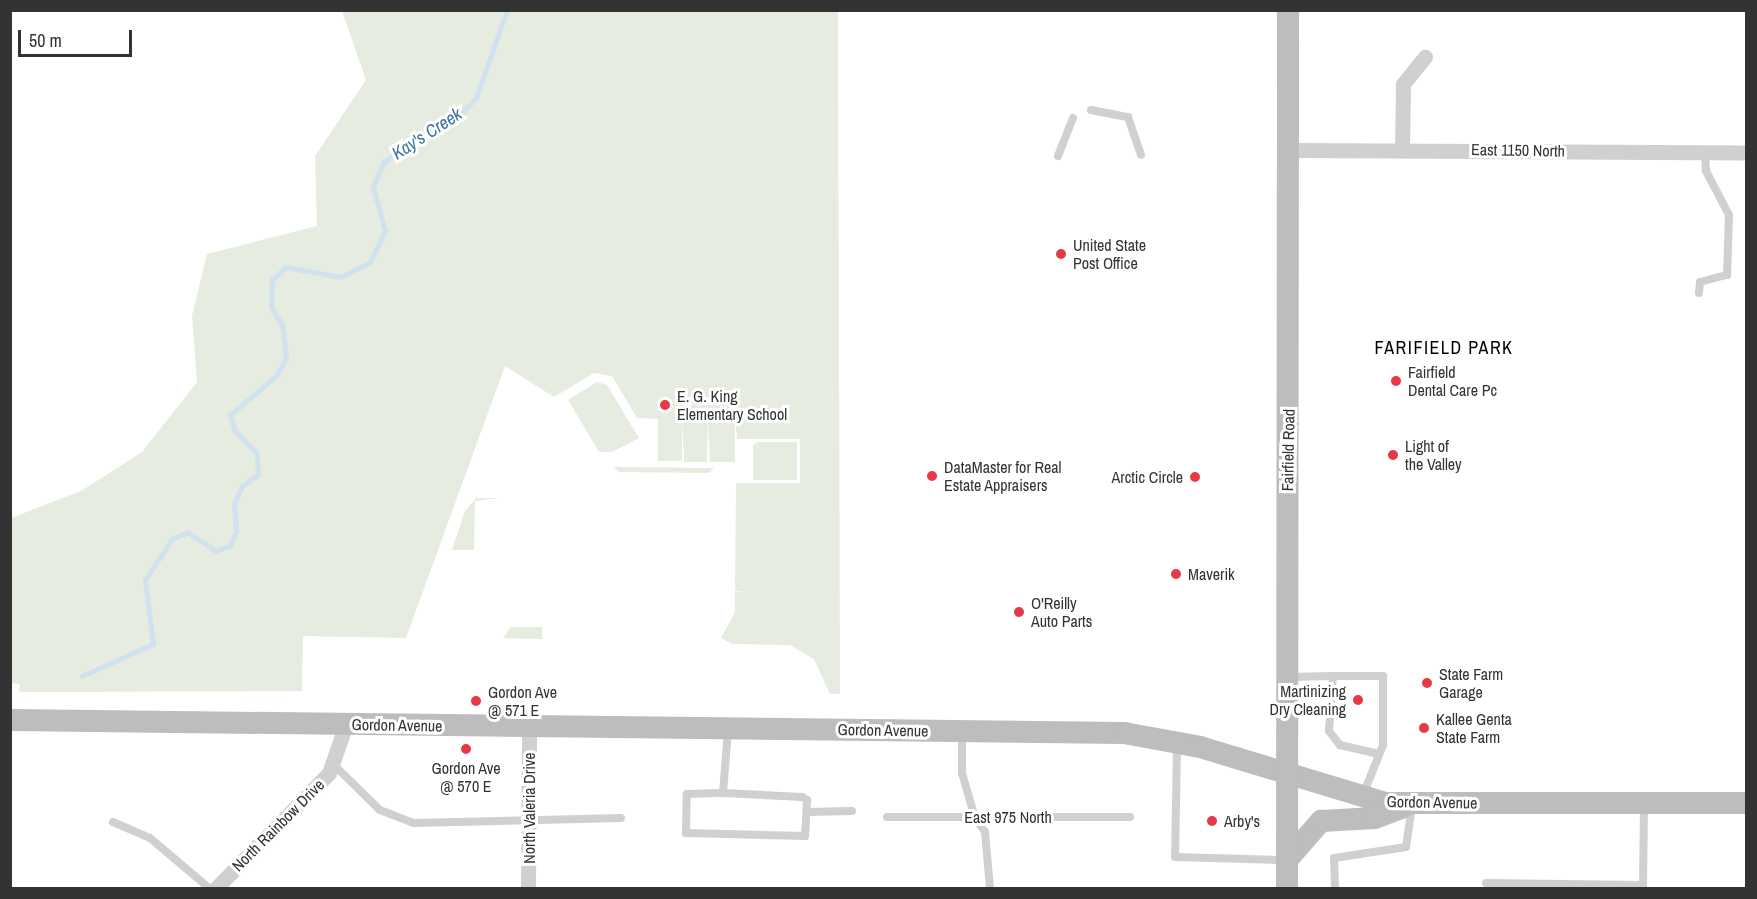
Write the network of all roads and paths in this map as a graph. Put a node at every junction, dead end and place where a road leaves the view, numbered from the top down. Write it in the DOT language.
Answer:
graph roads {
  1 [pos="1288,10"];
  2 [pos="1425,57"];
  3 [pos="1091,110"];
  4 [pos="1073,118"];
  5 [pos="1402,149"];
  6 [pos="1289,150"];
  7 [pos="1705,152"];
  8 [pos="1746,152"];
  9 [pos="1141,155"];
  10 [pos="1058,156"];
  11 [pos="1699,293"];
  12 [pos="1332,676"];
  13 [pos="1287,677"];
  14 [pos="10,720"];
  15 [pos="346,724"];
  16 [pos="529,727"];
  17 [pos="728,729"];
  18 [pos="962,731"];
  19 [pos="1177,741"];
  20 [pos="1379,754"];
  21 [pos="334,765"];
  22 [pos="1287,772"];
  23 [pos="723,794"];
  24 [pos="1362,797"];
  25 [pos="1645,802"];
  26 [pos="1412,803"];
  27 [pos="1746,803"];
  28 [pos="807,812"];
  29 [pos="852,812"];
  30 [pos="887,817"];
  31 [pos="1130,817"];
  32 [pos="529,818"];
  33 [pos="621,818"];
  34 [pos="975,818"];
  35 [pos="113,822"];
  36 [pos="1287,860"];
  37 [pos="1486,883"];
  38 [pos="1643,887"];
  39 [pos="208,888"];
  40 [pos="216,888"];
  41 [pos="528,888"];
  42 [pos="990,888"];
  43 [pos="1287,888"];
  44 [pos="1335,888"];
  1 -- 6 [label="main road, Fairfield Road"];
  2 -- 5 [label="street"];
  3 -- 9 [label="lane"];
  4 -- 10 [label="lane"];
  5 -- 6 [label="street, East 1150 North"];
  5 -- 7 [label="street, East 1150 North"];
  6 -- 13 [label="main road, Fairfield Road"];
  7 -- 8 [label="street, East 1150 North"];
  7 -- 11 [label="lane"];
  12 -- 13 [label="lane"];
  12 -- 20 [label="lane"];
  12 -- 20 [label="lane"];
  13 -- 22 [label="main road, Fairfield Road"];
  14 -- 15 [label="main road, Gordon Avenue"];
  15 -- 16 [label="main road, Gordon Avenue"];
  15 -- 21 [label="street, North Rainbow Drive"];
  16 -- 17 [label="main road, Gordon Avenue"];
  16 -- 32 [label="street, North Valeria Drive"];
  17 -- 18 [label="main road, Gordon Avenue"];
  17 -- 23 [label="lane"];
  18 -- 19 [label="main road, Gordon Avenue"];
  18 -- 34 [label="lane"];
  19 -- 22 [label="main road, Gordon Avenue"];
  19 -- 36 [label="lane"];
  20 -- 24 [label="lane"];
  21 -- 32 [label="lane"];
  21 -- 40 [label="street, North Rainbow Drive"];
  22 -- 24 [label="main road, Gordon Avenue"];
  22 -- 36 [label="main road, Fairfield Road"];
  23 -- 28 [label="lane"];
  23 -- 28 [label="lane"];
  24 -- 26 [label="main road, Gordon Avenue"];
  25 -- 26 [label="main road, Gordon Avenue"];
  25 -- 27 [label="main road, Gordon Avenue"];
  25 -- 38 [label="lane"];
  26 -- 36 [label="main road"];
  26 -- 44 [label="lane"];
  28 -- 29 [label="lane"];
  30 -- 34 [label="lane, East 975 North"];
  31 -- 34 [label="lane, East 975 North"];
  32 -- 33 [label="lane"];
  32 -- 41 [label="street, North Valeria Drive"];
  34 -- 42 [label="lane"];
  35 -- 39 [label="lane"];
  36 -- 43 [label="main road, Fairfield Road"];
  37 -- 38 [label="lane"];
}
